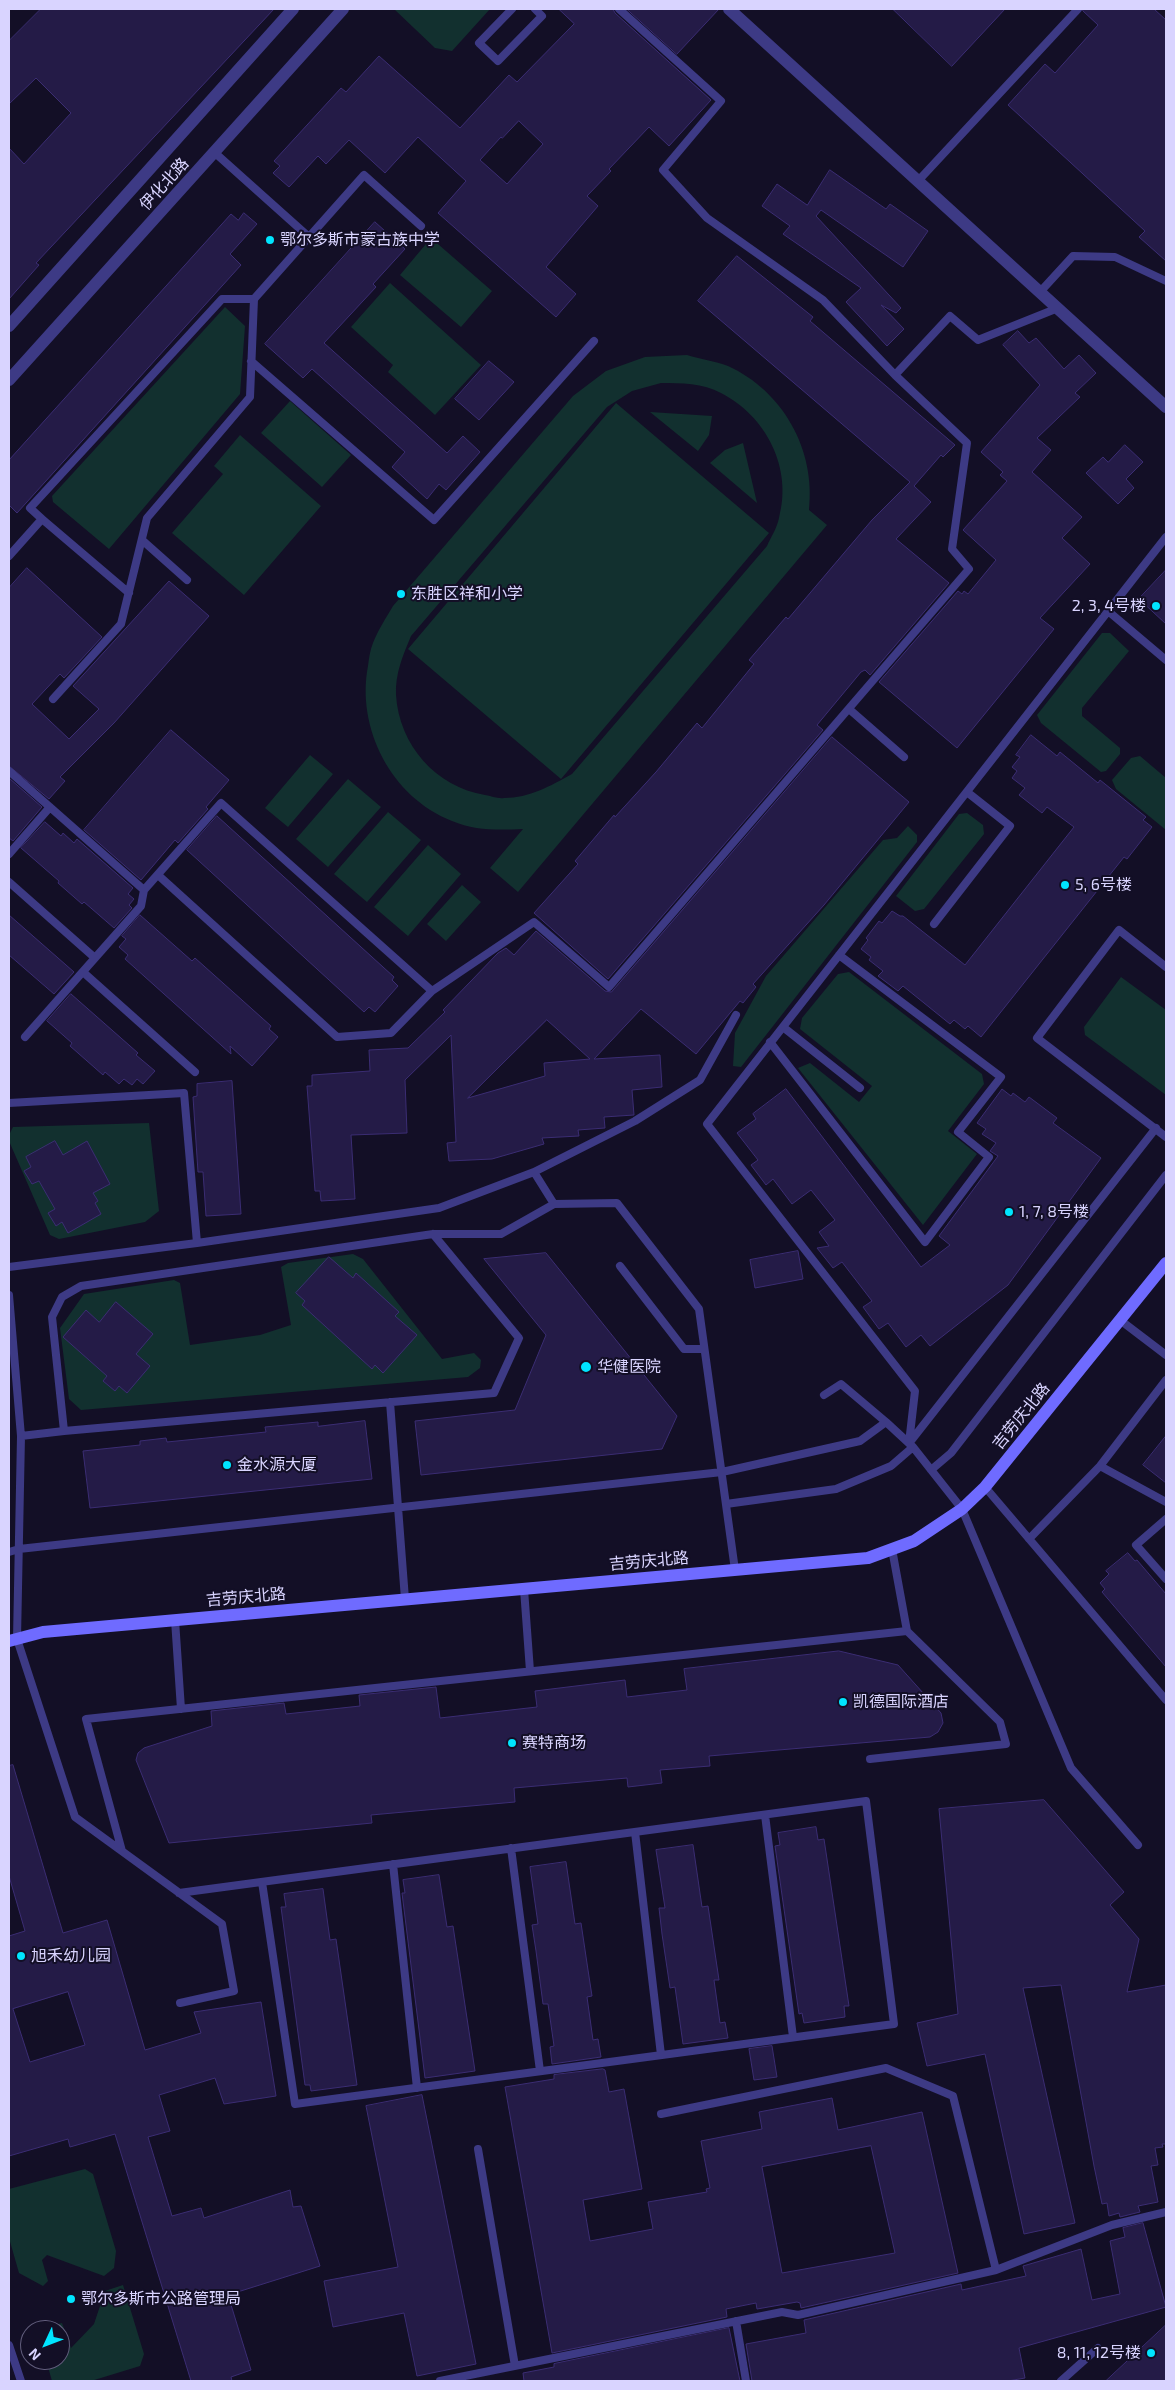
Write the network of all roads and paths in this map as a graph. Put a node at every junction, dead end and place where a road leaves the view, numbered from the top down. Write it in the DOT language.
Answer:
graph roads {
  1 [pos="343,9"];
  2 [pos="512,9"];
  3 [pos="535,9"];
  4 [pos="618,9"];
  5 [pos="729,9"];
  6 [pos="1078,9"];
  7 [pos="291,10"];
  8 [pos="214,152"];
  9 [pos="918,181"];
  10 [pos="421,226"];
  11 [pos="309,237"];
  12 [pos="1166,281"];
  13 [pos="1040,292"];
  14 [pos="254,299"];
  15 [pos="1058,308"];
  16 [pos="9,326"];
  17 [pos="594,341"];
  18 [pos="251,361"];
  19 [pos="895,375"];
  20 [pos="9,380"];
  21 [pos="1166,407"];
  22 [pos="42,519"];
  23 [pos="1166,537"];
  24 [pos="142,540"];
  25 [pos="9,556"];
  26 [pos="187,580"];
  27 [pos="129,593"];
  28 [pos="1108,611"];
  29 [pos="1166,660"];
  30 [pos="53,699"];
  31 [pos="849,709"];
  32 [pos="904,757"];
  33 [pos="9,771"];
  34 [pos="967,792"];
  35 [pos="50,807"];
  36 [pos="9,854"];
  37 [pos="158,875"];
  38 [pos="9,882"];
  39 [pos="144,890"];
  40 [pos="934,924"];
  41 [pos="839,955"];
  42 [pos="95,958"];
  43 [pos="1166,967"];
  44 [pos="83,972"];
  45 [pos="432,991"];
  46 [pos="736,1015"];
  47 [pos="782,1027"];
  48 [pos="25,1037"];
  49 [pos="770,1042"];
  50 [pos="195,1072"];
  51 [pos="860,1088"];
  52 [pos="9,1103"];
  53 [pos="1156,1128"];
  54 [pos="1166,1136"];
  55 [pos="534,1172"];
  56 [pos="1166,1175"];
  57 [pos="554,1204"];
  58 [pos="433,1234"];
  59 [pos="197,1244"];
  60 [pos="1166,1263"];
  61 [pos="620,1266"];
  62 [pos="9,1268"];
  63 [pos="9,1295"];
  64 [pos="1120,1320"];
  65 [pos="704,1349"];
  66 [pos="1166,1355"];
  67 [pos="1166,1380"];
  68 [pos="824,1395"];
  69 [pos="390,1402"];
  70 [pos="886,1422"];
  71 [pos="64,1431"];
  72 [pos="21,1436"];
  73 [pos="911,1445"];
  74 [pos="1100,1466"];
  75 [pos="931,1470"];
  76 [pos="722,1472"];
  77 [pos="985,1487"];
  78 [pos="1166,1502"];
  79 [pos="726,1504"];
  80 [pos="398,1507"];
  81 [pos="962,1510"];
  82 [pos="1166,1519"];
  83 [pos="1029,1539"];
  84 [pos="19,1549"];
  85 [pos="892,1549"];
  86 [pos="9,1552"];
  87 [pos="735,1570"];
  88 [pos="1166,1579"];
  89 [pos="524,1589"];
  90 [pos="406,1599"];
  91 [pos="175,1620"];
  92 [pos="907,1631"];
  93 [pos="13,1640"];
  94 [pos="530,1671"];
  95 [pos="1166,1700"];
  96 [pos="180,1708"];
  97 [pos="870,1759"];
  98 [pos="765,1815"];
  99 [pos="635,1832"];
  100 [pos="1138,1845"];
  101 [pos="511,1848"];
  102 [pos="122,1851"];
  103 [pos="393,1864"];
  104 [pos="262,1882"];
  105 [pos="179,1893"];
  106 [pos="180,2002"];
  107 [pos="793,2037"];
  108 [pos="661,2055"];
  109 [pos="540,2071"];
  110 [pos="418,2088"];
  111 [pos="661,2114"];
  112 [pos="478,2149"];
  113 [pos="1166,2212"];
  114 [pos="996,2270"];
  115 [pos="736,2321"];
  116 [pos="9,2345"];
  117 [pos="1098,2348"];
  118 [pos="516,2366"];
  119 [pos="21,2381"];
  120 [pos="441,2381"];
  121 [pos="746,2381"];
  122 [pos="1061,2381"];
  1 -- 8 [label="street, 伊化北路"];
  2 -- 3 [label="lane"];
  4 -- 19 [label="lane"];
  5 -- 9 [label="street"];
  6 -- 9 [label="lane"];
  7 -- 16 [label="street, 伊化北路"];
  8 -- 11 [label="lane"];
  8 -- 20 [label="street, 伊化北路"];
  9 -- 13 [label="street"];
  10 -- 11 [label="lane"];
  11 -- 14 [label="lane"];
  12 -- 13 [label="lane"];
  13 -- 15 [label="street"];
  14 -- 18 [label="lane"];
  14 -- 22 [label="lane"];
  15 -- 19 [label="lane"];
  15 -- 21 [label="street"];
  17 -- 18 [label="lane"];
  18 -- 24 [label="lane"];
  19 -- 31 [label="lane"];
  22 -- 25 [label="lane"];
  22 -- 27 [label="lane"];
  23 -- 28 [label="lane"];
  24 -- 26 [label="lane"];
  24 -- 27 [label="lane"];
  27 -- 30 [label="lane"];
  28 -- 29 [label="lane"];
  28 -- 34 [label="lane"];
  31 -- 32 [label="lane"];
  31 -- 45 [label="lane"];
  33 -- 35 [label="lane"];
  34 -- 40 [label="lane"];
  34 -- 41 [label="lane"];
  35 -- 36 [label="lane"];
  35 -- 39 [label="lane"];
  37 -- 39 [label="lane"];
  37 -- 45 [label="lane"];
  37 -- 45 [label="lane"];
  38 -- 42 [label="lane"];
  39 -- 42 [label="lane"];
  41 -- 47 [label="lane"];
  41 -- 49 [label="lane"];
  42 -- 44 [label="lane"];
  43 -- 53 [label="lane"];
  44 -- 48 [label="lane"];
  44 -- 50 [label="lane"];
  46 -- 55 [label="lane"];
  47 -- 49 [label="lane"];
  47 -- 51 [label="lane"];
  49 -- 73 [label="lane"];
  52 -- 59 [label="lane"];
  53 -- 54 [label="lane"];
  53 -- 73 [label="lane"];
  55 -- 57 [label="lane"];
  55 -- 59 [label="lane"];
  56 -- 75 [label="lane"];
  57 -- 58 [label="lane"];
  57 -- 65 [label="lane"];
  58 -- 69 [label="lane"];
  58 -- 71 [label="lane"];
  59 -- 62 [label="lane"];
  60 -- 64 [label="main road, 吉劳庆北路"];
  61 -- 65 [label="lane"];
  63 -- 72 [label="lane"];
  64 -- 66 [label="lane"];
  64 -- 77 [label="main road, 吉劳庆北路"];
  65 -- 76 [label="lane"];
  67 -- 74 [label="lane"];
  68 -- 70 [label="lane"];
  69 -- 71 [label="lane"];
  69 -- 80 [label="lane"];
  70 -- 73 [label="lane"];
  70 -- 76 [label="lane"];
  71 -- 72 [label="lane"];
  72 -- 84 [label="lane"];
  73 -- 75 [label="lane"];
  73 -- 79 [label="lane"];
  74 -- 78 [label="lane"];
  74 -- 83 [label="lane"];
  75 -- 81 [label="lane"];
  76 -- 79 [label="lane"];
  76 -- 80 [label="lane"];
  77 -- 81 [label="main road, 吉劳庆北路"];
  77 -- 83 [label="lane"];
  79 -- 87 [label="lane"];
  80 -- 84 [label="lane"];
  80 -- 90 [label="lane"];
  81 -- 85 [label="main road, 吉劳庆北路"];
  81 -- 100 [label="lane"];
  82 -- 88 [label="lane"];
  83 -- 95 [label="lane"];
  84 -- 86 [label="lane"];
  84 -- 93 [label="lane"];
  85 -- 87 [label="main road, 吉劳庆北路"];
  85 -- 92 [label="lane"];
  87 -- 89 [label="main road, 吉劳庆北路"];
  89 -- 90 [label="main road, 吉劳庆北路"];
  89 -- 94 [label="lane"];
  90 -- 91 [label="main road, 吉劳庆北路"];
  91 -- 93 [label="main road, 吉劳庆北路"];
  91 -- 96 [label="lane"];
  92 -- 94 [label="lane"];
  92 -- 97 [label="lane"];
  93 -- 102 [label="lane"];
  94 -- 96 [label="lane"];
  96 -- 102 [label="lane"];
  98 -- 99 [label="lane"];
  98 -- 107 [label="lane"];
  98 -- 107 [label="lane"];
  99 -- 101 [label="lane"];
  99 -- 108 [label="lane"];
  101 -- 103 [label="lane"];
  101 -- 109 [label="lane"];
  102 -- 105 [label="lane"];
  103 -- 104 [label="lane"];
  103 -- 110 [label="lane"];
  104 -- 105 [label="lane"];
  104 -- 110 [label="lane"];
  105 -- 106 [label="lane"];
  107 -- 108 [label="lane"];
  108 -- 109 [label="lane"];
  109 -- 110 [label="lane"];
  111 -- 114 [label="lane"];
  112 -- 118 [label="lane"];
  113 -- 114 [label="lane"];
  114 -- 115 [label="lane"];
  115 -- 118 [label="lane"];
  115 -- 121 [label="lane"];
  116 -- 119 [label="lane"];
  117 -- 122 [label="lane"];
  118 -- 120 [label="lane"];
}
